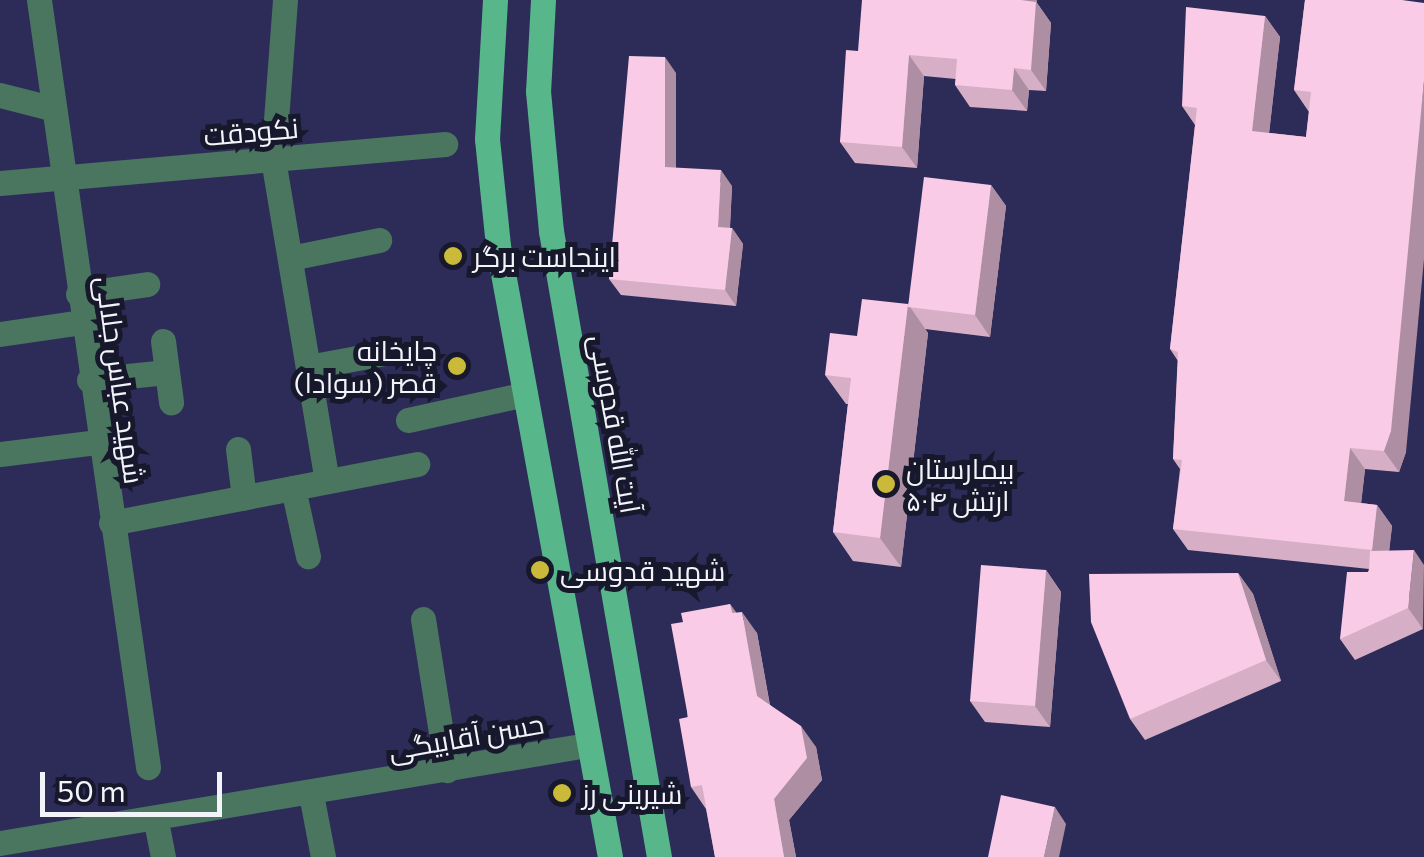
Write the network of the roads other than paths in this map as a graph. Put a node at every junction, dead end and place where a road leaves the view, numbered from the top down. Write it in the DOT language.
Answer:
graph roads {
  1 [pos="38,0"];
  2 [pos="285,0"];
  3 [pos="495,0"];
  4 [pos="543,0"];
  5 [pos="0,95"];
  6 [pos="51,108"];
  7 [pos="444,144"];
  8 [pos="274,160"];
  9 [pos="62,179"];
  10 [pos="0,183"];
  11 [pos="379,240"];
  12 [pos="290,258"];
  13 [pos="147,284"];
  14 [pos="78,294"];
  15 [pos="82,322"];
  16 [pos="0,334"];
  17 [pos="164,341"];
  18 [pos="384,353"];
  19 [pos="308,366"];
  20 [pos="167,372"];
  21 [pos="89,380"];
  22 [pos="525,394"];
  23 [pos="170,402"];
  24 [pos="408,420"];
  25 [pos="98,442"];
  26 [pos="238,449"];
  27 [pos="0,454"];
  28 [pos="417,464"];
  29 [pos="327,482"];
  30 [pos="293,488"];
  31 [pos="244,498"];
  32 [pos="111,523"];
  33 [pos="308,556"];
  34 [pos="423,620"];
  35 [pos="588,745"];
  36 [pos="148,767"];
  37 [pos="448,770"];
  38 [pos="311,794"];
  39 [pos="156,821"];
  40 [pos="0,843"];
  41 [pos="163,857"];
  42 [pos="324,857"];
  43 [pos="610,857"];
  44 [pos="660,857"];
  1 -- 6 [label="street, شهید عباس جلالی"];
  2 -- 8 [label="street"];
  3 -- 22 [label="main road"];
  4 -- 44 [label="main road, آیت الله قدوسی"];
  5 -- 6 [label="street"];
  6 -- 9 [label="street, شهید عباس جلالی"];
  7 -- 8 [label="street, نکودقت"];
  8 -- 9 [label="street, نکودقت"];
  8 -- 12 [label="street"];
  9 -- 10 [label="street, نکودقت"];
  9 -- 14 [label="street, شهید عباس جلالی"];
  11 -- 12 [label="street"];
  12 -- 19 [label="street"];
  13 -- 14 [label="street"];
  14 -- 15 [label="street, شهید عباس جلالی"];
  15 -- 16 [label="street"];
  15 -- 21 [label="street, شهید عباس جلالی"];
  17 -- 20 [label="street"];
  18 -- 19 [label="street"];
  19 -- 29 [label="street"];
  20 -- 21 [label="street"];
  20 -- 23 [label="street"];
  21 -- 25 [label="street, شهید عباس جلالی"];
  22 -- 24 [label="street"];
  22 -- 35 [label="main road"];
  25 -- 27 [label="street"];
  25 -- 32 [label="street, شهید عباس جلالی"];
  26 -- 31 [label="street"];
  28 -- 29 [label="street"];
  29 -- 30 [label="street"];
  30 -- 31 [label="street"];
  30 -- 33 [label="street"];
  31 -- 32 [label="street"];
  32 -- 36 [label="street, شهید عباس جلالی"];
  34 -- 37 [label="street"];
  35 -- 37 [label="street, حسن آقابیگی"];
  35 -- 43 [label="main road"];
  37 -- 38 [label="street, حسن آقابیگی"];
  38 -- 39 [label="street, حسن آقابیگی"];
  38 -- 42 [label="street"];
  39 -- 40 [label="street, حسن آقابیگی"];
  39 -- 41 [label="street"];
}
